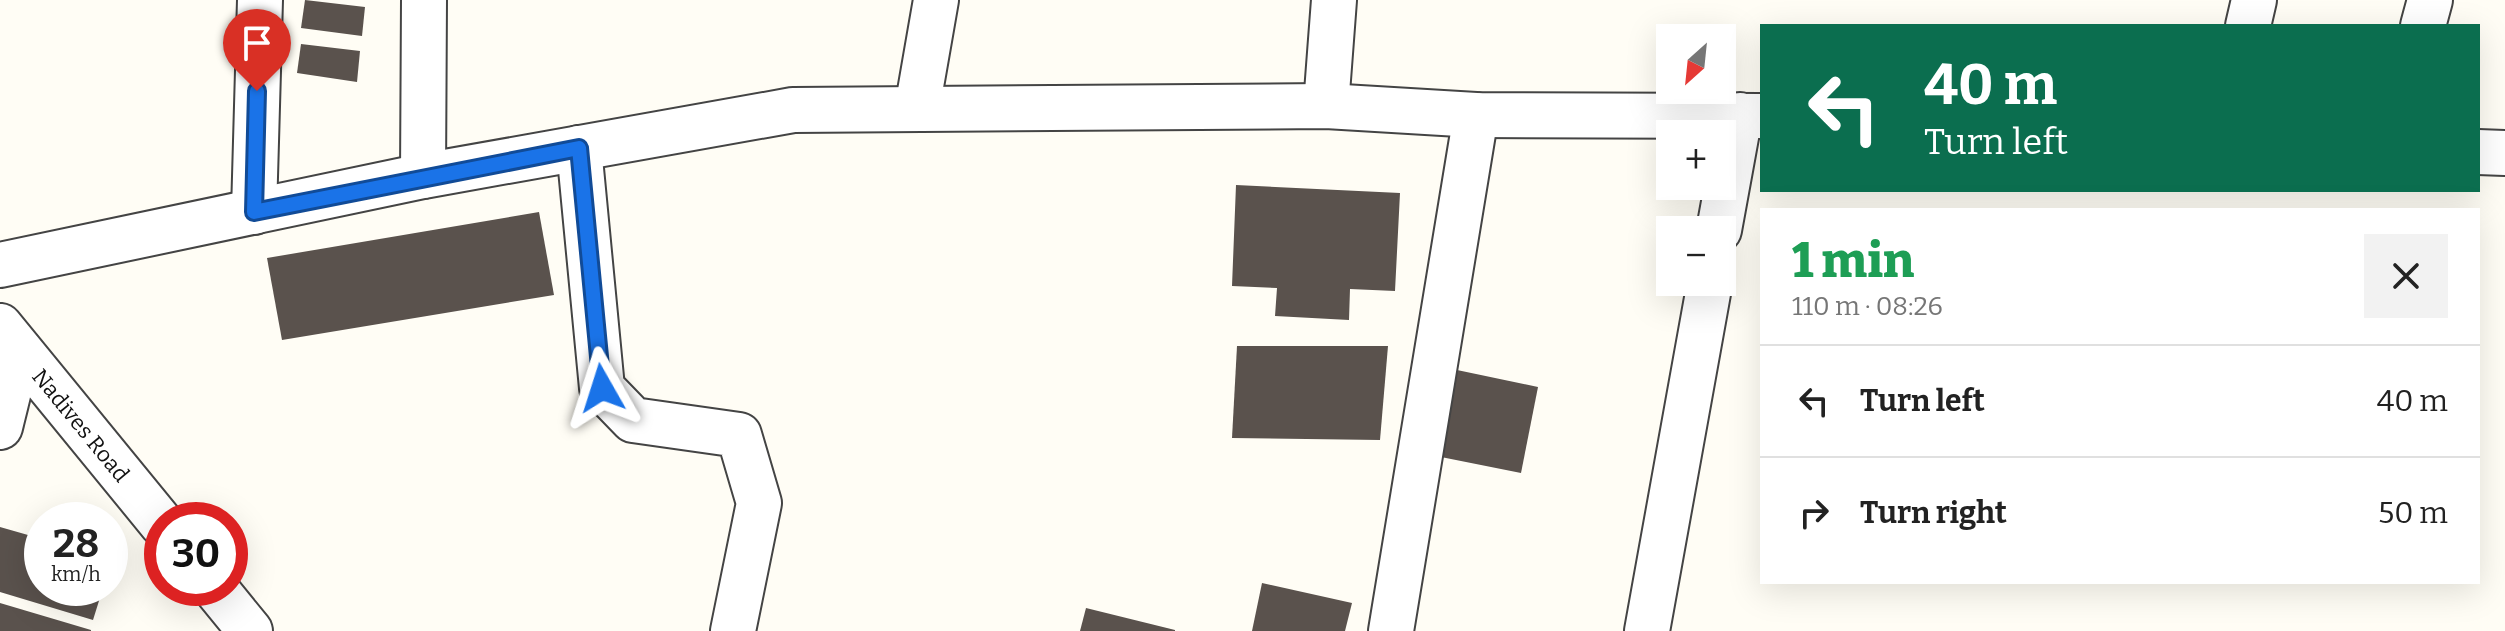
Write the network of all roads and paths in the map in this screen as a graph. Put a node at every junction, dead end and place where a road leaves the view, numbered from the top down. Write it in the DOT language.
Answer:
graph roads {
  1 [pos="260,0"];
  2 [pos="424,0"];
  3 [pos="936,0"];
  4 [pos="1334,0"];
  5 [pos="2254,0"];
  6 [pos="2430,0"];
  7 [pos="2248,24"];
  8 [pos="2424,24"];
  9 [pos="1326,106"];
  10 [pos="917,109"];
  11 [pos="1476,115"];
  12 [pos="1751,116"];
  13 [pos="579,148"];
  14 [pos="2480,152"];
  15 [pos="2505,153"];
  16 [pos="423,176"];
  17 [pos="254,212"];
  18 [pos="1723,216"];
  19 [pos="0,265"];
  20 [pos="1707,296"];
  21 [pos="10,338"];
  22 [pos="0,427"];
  23 [pos="144,502"];
  24 [pos="230,606"];
  25 [pos="250,631"];
  26 [pos="733,631"];
  27 [pos="1391,631"];
  28 [pos="1647,631"];
  1 -- 17 [label="street"];
  2 -- 16 [label="street"];
  3 -- 10 [label="street"];
  4 -- 9 [label="street"];
  5 -- 7 [label="street"];
  6 -- 8 [label="street"];
  9 -- 10 [label="street"];
  9 -- 11 [label="street"];
  10 -- 13 [label="street"];
  11 -- 12 [label="street"];
  11 -- 27 [label="street"];
  12 -- 18 [label="street"];
  13 -- 16 [label="street"];
  13 -- 26 [label="street"];
  14 -- 15 [label="street"];
  16 -- 17 [label="street"];
  17 -- 19 [label="street"];
  20 -- 28 [label="street"];
  21 -- 22 [label="street"];
  21 -- 23 [label="street, Nadives Road"];
  24 -- 25 [label="street"];
}
